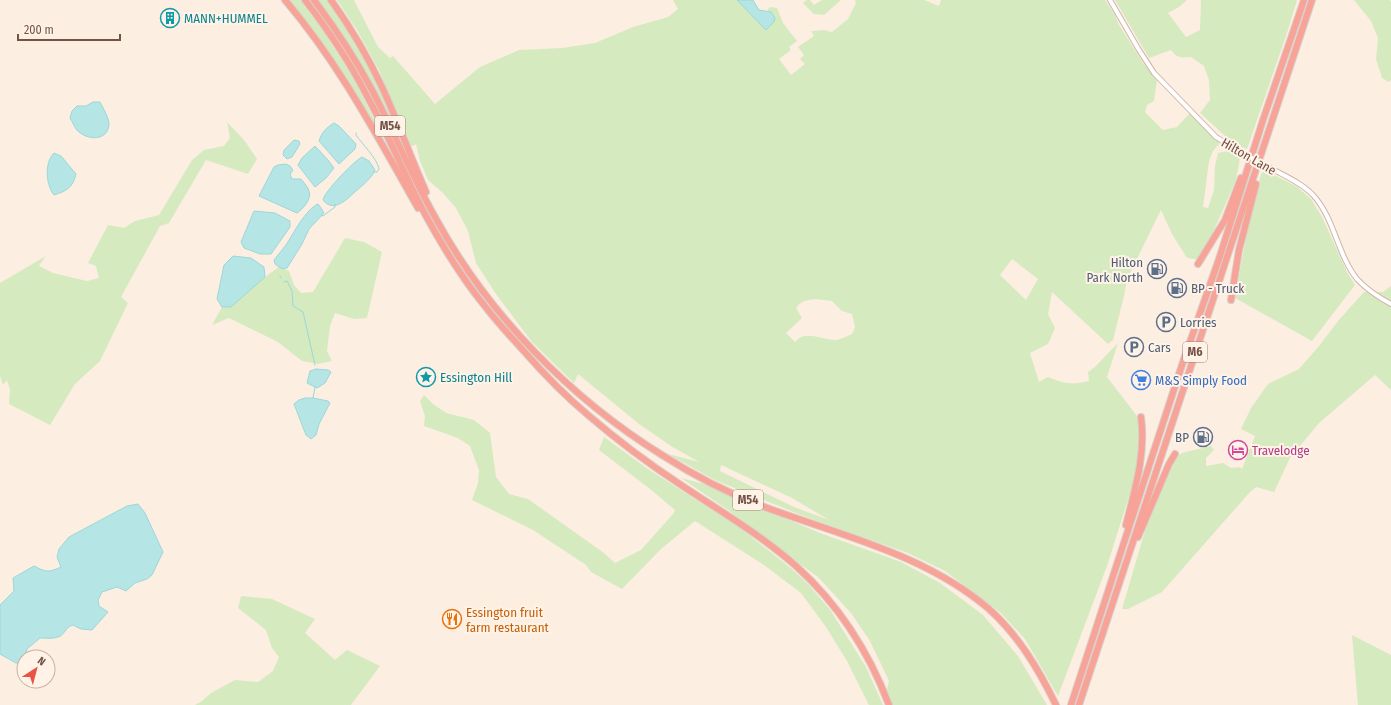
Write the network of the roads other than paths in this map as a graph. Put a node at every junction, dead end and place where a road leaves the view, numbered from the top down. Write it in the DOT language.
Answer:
graph roads {
  1 [pos="285,0"];
  2 [pos="305,0"];
  3 [pos="314,0"];
  4 [pos="331,0"];
  5 [pos="1110,0"];
  6 [pos="1304,0"];
  7 [pos="1312,0"];
  8 [pos="1263,120"];
  9 [pos="1273,122"];
  10 [pos="446,250"];
  11 [pos="458,256"];
  12 [pos="1198,264"];
  13 [pos="1231,300"];
  14 [pos="1391,304"];
  15 [pos="1141,417"];
  16 [pos="1175,454"];
  17 [pos="1114,575"];
  18 [pos="1120,578"];
  19 [pos="888,705"];
  20 [pos="1056,705"];
  21 [pos="1071,705"];
  22 [pos="1079,705"];
  1 -- 10 [label="highway"];
  2 -- 10 [label="highway, M54"];
  3 -- 11 [label="highway, M54"];
  4 -- 11 [label="highway, M54"];
  5 -- 14 [label="street, Hilton Lane, bridge"];
  6 -- 8 [label="highway, M6"];
  7 -- 9 [label="highway, M6"];
  8 -- 12 [label="highway"];
  8 -- 17 [label="highway, M6"];
  9 -- 13 [label="highway"];
  9 -- 18 [label="highway, M6"];
  10 -- 19 [label="highway, M54"];
  11 -- 20 [label="highway, M54"];
  15 -- 17 [label="highway"];
  16 -- 18 [label="highway"];
  17 -- 21 [label="highway, M6"];
  18 -- 22 [label="highway, M6"];
}
